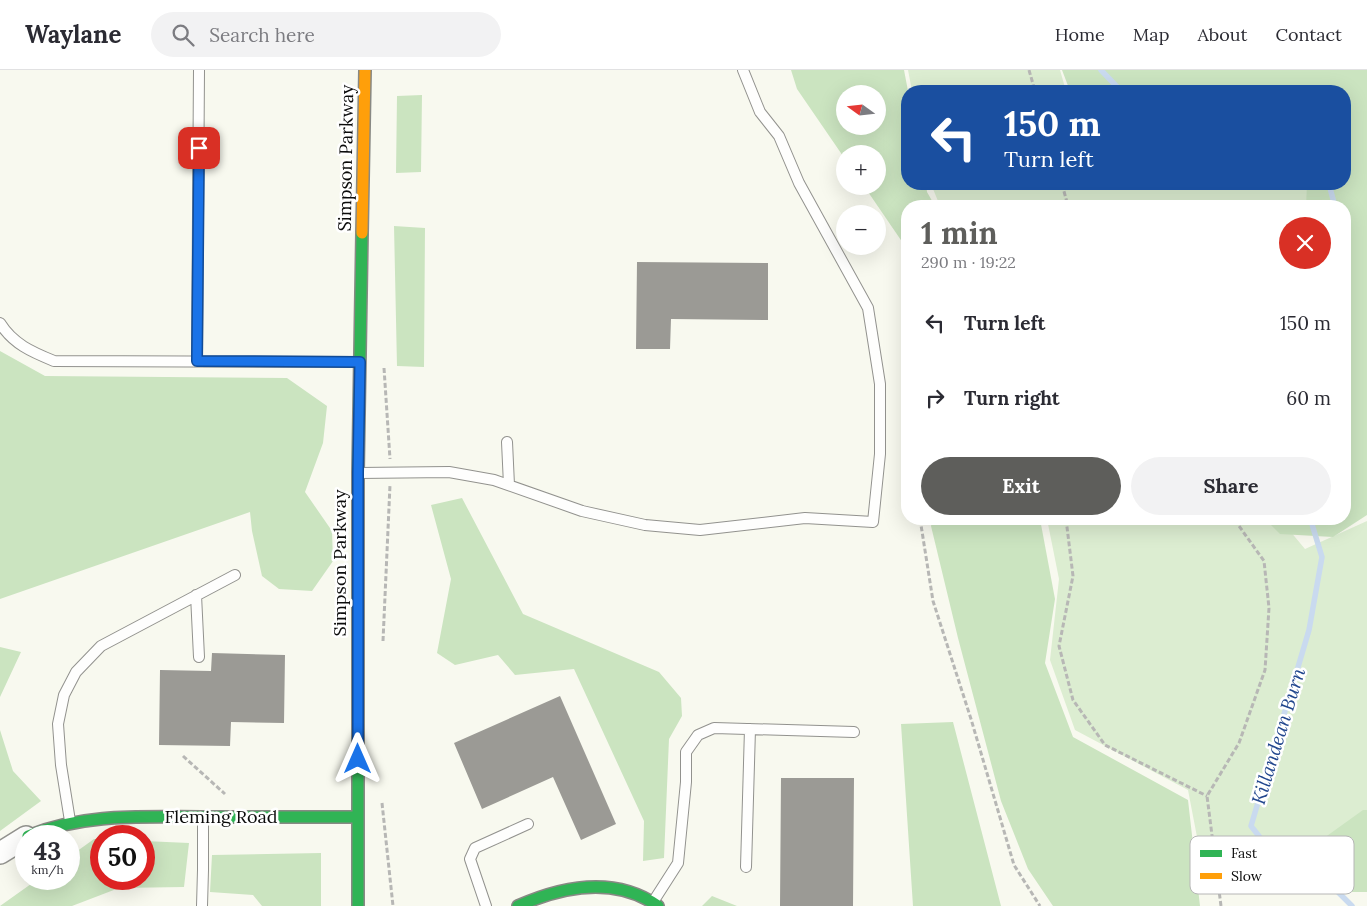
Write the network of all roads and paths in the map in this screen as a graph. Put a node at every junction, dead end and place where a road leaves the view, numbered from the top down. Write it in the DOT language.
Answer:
graph roads {
  1 [pos="199,70"];
  2 [pos="365,70"];
  3 [pos="743,70"];
  4 [pos="1029,70"];
  5 [pos="1033,85"];
  6 [pos="0,323"];
  7 [pos="197,361"];
  8 [pos="360,362"];
  9 [pos="507,442"];
  10 [pos="358,473"];
  11 [pos="509,485"];
  12 [pos="921,525"];
  13 [pos="1067,525"];
  14 [pos="1238,525"];
  15 [pos="236,575"];
  16 [pos="196,595"];
  17 [pos="198,657"];
  18 [pos="750,729"];
  19 [pos="854,732"];
  20 [pos="183,756"];
  21 [pos="1207,796"];
  22 [pos="235,817"];
  23 [pos="358,817"];
  24 [pos="202,818"];
  25 [pos="70,822"];
  26 [pos="528,824"];
  27 [pos="60,825"];
  28 [pos="1212,836"];
  29 [pos="15,844"];
  30 [pos="0,853"];
  31 [pos="746,867"];
  32 [pos="655,904"];
  33 [pos="202,906"];
  34 [pos="358,906"];
  35 [pos="486,906"];
  36 [pos="518,906"];
  37 [pos="1040,906"];
  1 -- 7 [label="lane"];
  2 -- 8 [label="main road, Simpson Parkway"];
  3 -- 11 [label="lane"];
  4 -- 5 [label="path"];
  6 -- 7 [label="lane"];
  7 -- 8 [label="lane"];
  8 -- 10 [label="main road, Simpson Parkway"];
  9 -- 11 [label="lane"];
  10 -- 11 [label="lane"];
  10 -- 23 [label="main road, Simpson Parkway"];
  12 -- 37 [label="path"];
  13 -- 21 [label="path"];
  14 -- 21 [label="path"];
  15 -- 16 [label="lane"];
  16 -- 17 [label="lane"];
  16 -- 25 [label="lane"];
  18 -- 19 [label="lane"];
  18 -- 31 [label="lane"];
  18 -- 32 [label="lane"];
  20 -- 22 [label="path"];
  21 -- 28 [label="path"];
  22 -- 23 [label="main road, Fleming Road"];
  22 -- 24 [label="main road, Fleming Road"];
  23 -- 34 [label="main road, Simpson Parkway"];
  24 -- 25 [label="main road, Fleming Road"];
  24 -- 33 [label="lane"];
  25 -- 27 [label="main road, Fleming Road"];
  26 -- 35 [label="lane"];
  29 -- 30 [label="street, Fleming Road"];
  32 -- 36 [label="main road"];
}
